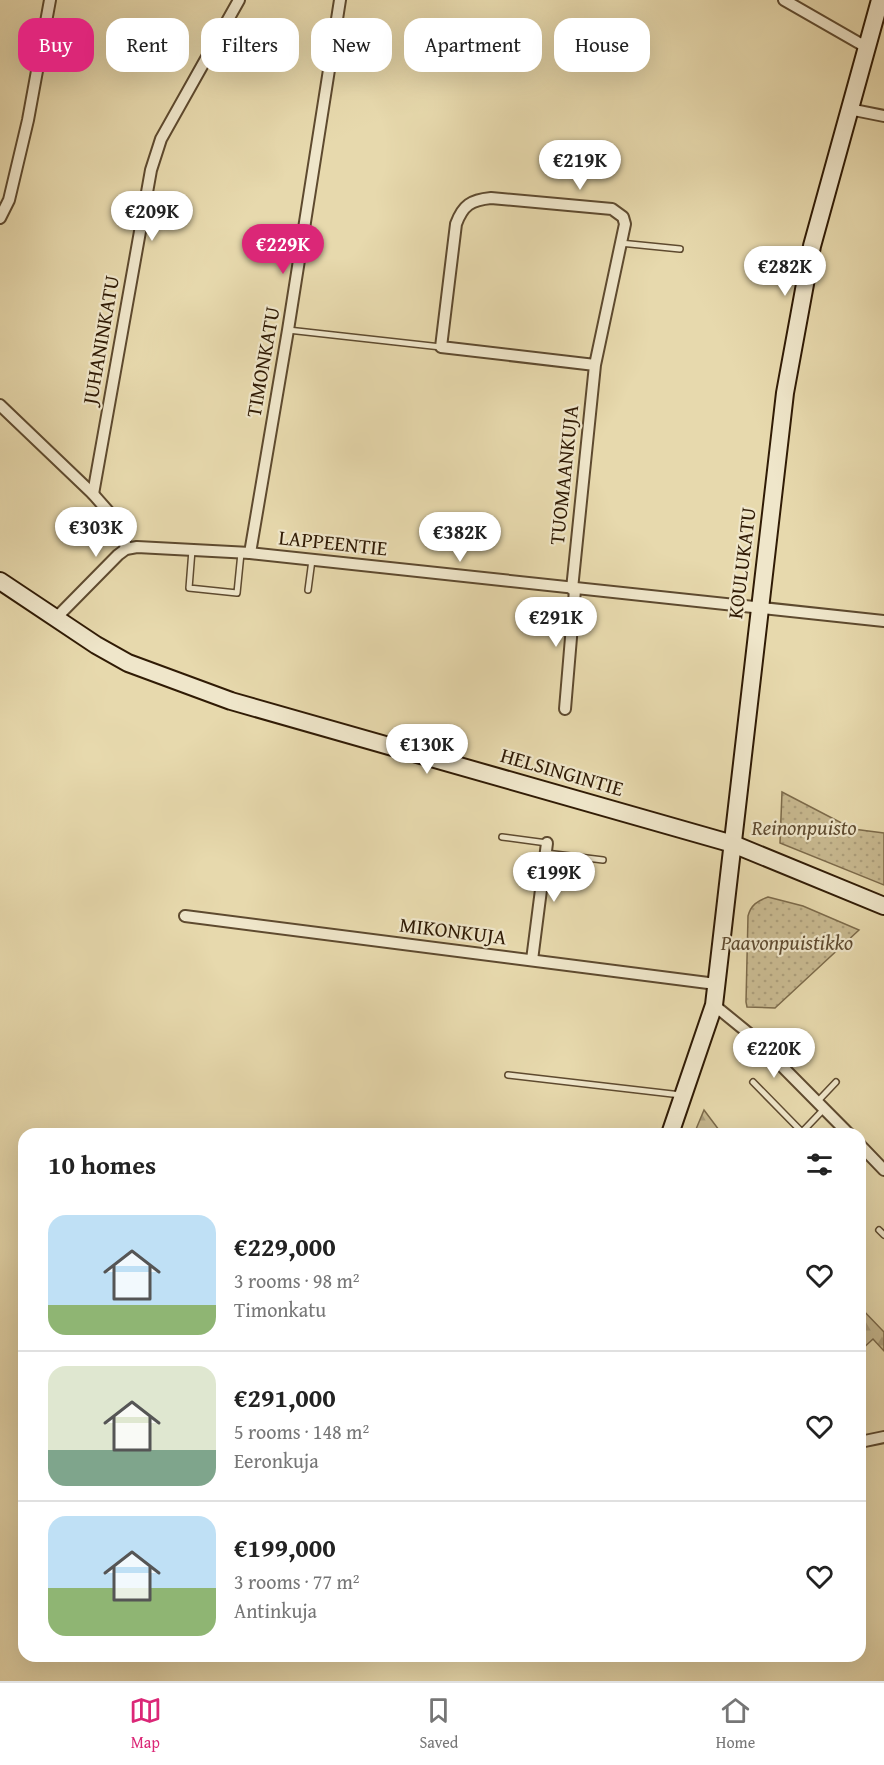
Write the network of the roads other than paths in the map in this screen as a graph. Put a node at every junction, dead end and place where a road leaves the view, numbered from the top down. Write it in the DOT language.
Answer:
graph roads {
  1 [pos="51,0"];
  2 [pos="239,0"];
  3 [pos="340,0"];
  4 [pos="784,0"];
  5 [pos="880,0"];
  6 [pos="866,47"];
  7 [pos="849,109"];
  8 [pos="884,116"];
  9 [pos="0,218"];
  10 [pos="621,243"];
  11 [pos="680,249"];
  12 [pos="288,330"];
  13 [pos="441,347"];
  14 [pos="595,365"];
  15 [pos="0,405"];
  16 [pos="93,494"];
  17 [pos="126,549"];
  18 [pos="192,550"];
  19 [pos="245,553"];
  20 [pos="312,560"];
  21 [pos="0,581"];
  22 [pos="308,590"];
  23 [pos="574,590"];
  24 [pos="759,608"];
  25 [pos="56,619"];
  26 [pos="884,621"];
  27 [pos="565,709"];
  28 [pos="502,837"];
  29 [pos="733,844"];
  30 [pos="547,848"];
  31 [pos="603,860"];
  32 [pos="884,906"];
  33 [pos="185,916"];
  34 [pos="532,960"];
  35 [pos="716,984"];
  36 [pos="714,1005"];
  37 [pos="508,1075"];
  38 [pos="753,1082"];
  39 [pos="836,1082"];
  40 [pos="683,1096"];
  41 [pos="820,1106"];
  42 [pos="672,1128"];
  43 [pos="797,1128"];
  44 [pos="805,1128"];
  45 [pos="843,1128"];
  46 [pos="866,1151"];
  47 [pos="884,1170"];
  48 [pos="879,1230"];
  49 [pos="884,1235"];
  50 [pos="884,1437"];
  51 [pos="866,1441"];
  1 -- 9 [label="street"];
  2 -- 16 [label="street, JUHANINKATU"];
  3 -- 12 [label="street, TIMONKATU"];
  4 -- 6 [label="street"];
  5 -- 6 [label="street, KOULUKATU"];
  6 -- 7 [label="street, KOULUKATU"];
  7 -- 8 [label="street"];
  7 -- 24 [label="street, KOULUKATU"];
  10 -- 11 [label="lane"];
  10 -- 13 [label="street, TUOMAANKUJA"];
  10 -- 14 [label="street, TUOMAANKUJA"];
  12 -- 13 [label="lane"];
  12 -- 19 [label="street, TIMONKATU"];
  13 -- 14 [label="street"];
  14 -- 23 [label="street, TUOMAANKUJA"];
  15 -- 16 [label="street"];
  16 -- 17 [label="street"];
  17 -- 18 [label="street, LAPPEENTIE"];
  17 -- 25 [label="street"];
  18 -- 19 [label="street, LAPPEENTIE"];
  18 -- 19 [label="lane"];
  19 -- 20 [label="street, LAPPEENTIE"];
  20 -- 22 [label="lane"];
  20 -- 23 [label="street, LAPPEENTIE"];
  21 -- 25 [label="street, HELSINGINTIE"];
  23 -- 24 [label="street, LAPPEENTIE"];
  23 -- 27 [label="street, TUOMAANKUJA"];
  24 -- 26 [label="street, LAPPEENTIE"];
  24 -- 29 [label="street, KOULUKATU"];
  25 -- 29 [label="street, HELSINGINTIE"];
  28 -- 30 [label="lane"];
  29 -- 32 [label="street, HELSINGINTIE"];
  29 -- 35 [label="street, KOULUKATU"];
  30 -- 31 [label="lane"];
  30 -- 34 [label="street"];
  33 -- 34 [label="street, MIKONKUJA"];
  34 -- 35 [label="street, MIKONKUJA"];
  35 -- 36 [label="street, KOULUKATU"];
  36 -- 40 [label="street, KOULUKATU"];
  36 -- 41 [label="street"];
  37 -- 40 [label="lane"];
  38 -- 43 [label="lane"];
  39 -- 41 [label="lane"];
  40 -- 42 [label="street, KOULUKATU"];
  41 -- 44 [label="lane"];
  41 -- 45 [label="street"];
  46 -- 47 [label="street"];
  48 -- 49 [label="lane"];
  50 -- 51 [label="street"];
}
